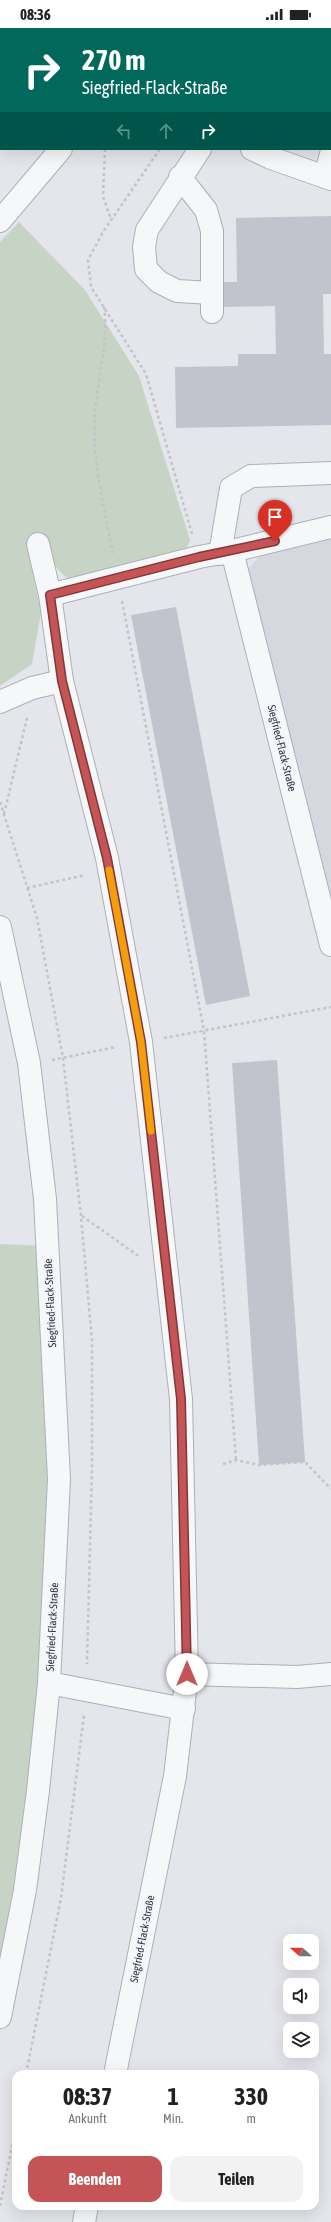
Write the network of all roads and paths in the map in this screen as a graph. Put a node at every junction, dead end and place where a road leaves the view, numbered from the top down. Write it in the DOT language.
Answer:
graph roads {
  1 [pos="60,150"];
  2 [pos="105,150"];
  3 [pos="159,150"];
  4 [pos="199,150"];
  5 [pos="254,150"];
  6 [pos="331,154"];
  7 [pos="180,178"];
  8 [pos="328,178"];
  9 [pos="111,220"];
  10 [pos="0,221"];
  11 [pos="104,307"];
  12 [pos="331,473"];
  13 [pos="331,527"];
  14 [pos="38,544"];
  15 [pos="226,552"];
  16 [pos="199,557"];
  17 [pos="118,577"];
  18 [pos="50,595"];
  19 [pos="62,681"];
  20 [pos="32,688"];
  21 [pos="0,702"];
  22 [pos="4,815"];
  23 [pos="109,870"];
  24 [pos="27,888"];
  25 [pos="0,927"];
  26 [pos="331,945"];
  27 [pos="331,1007"];
  28 [pos="204,1031"];
  29 [pos="141,1042"];
  30 [pos="29,1063"];
  31 [pos="81,1216"];
  32 [pos="168,1276"];
  33 [pos="236,1460"];
  34 [pos="223,1464"];
  35 [pos="331,1489"];
  36 [pos="187,1674"];
  37 [pos="331,1674"];
  38 [pos="49,1683"];
  39 [pos="184,1709"];
  40 [pos="0,2017"];
  41 [pos="116,2070"];
  42 [pos="12,2146"];
  43 [pos="0,2206"];
  44 [pos="86,2210"];
  45 [pos="84,2222"];
  1 -- 10 [label="street"];
  2 -- 9 [label="path"];
  3 -- 9 [label="path"];
  4 -- 7 [label="street"];
  5 -- 8 [label="street"];
  6 -- 8 [label="street"];
  7 -- 7 [label="street"];
  9 -- 11 [label="path"];
  11 -- 16 [label="path"];
  11 -- 17 [label="path"];
  12 -- 15 [label="street"];
  13 -- 15 [label="street"];
  14 -- 18 [label="street, Siegfried-Flack-Straße"];
  15 -- 16 [label="street"];
  15 -- 26 [label="street, Siegfried-Flack-Straße"];
  16 -- 17 [label="street"];
  17 -- 18 [label="street"];
  17 -- 28 [label="path"];
  18 -- 19 [label="street, Siegfried-Flack-Straße"];
  19 -- 20 [label="street"];
  19 -- 23 [label="street, Siegfried-Flack-Straße"];
  20 -- 21 [label="street"];
  20 -- 22 [label="path"];
  23 -- 24 [label="path"];
  23 -- 29 [label="street, Siegfried-Flack-Straße"];
  25 -- 30 [label="street, Siegfried-Flack-Straße"];
  27 -- 28 [label="path"];
  28 -- 29 [label="path"];
  28 -- 33 [label="path"];
  29 -- 30 [label="path"];
  29 -- 32 [label="street, Siegfried-Flack-Straße"];
  30 -- 38 [label="street, Siegfried-Flack-Straße"];
  31 -- 32 [label="path"];
  32 -- 36 [label="street, Siegfried-Flack-Straße"];
  33 -- 34 [label="path"];
  33 -- 35 [label="path"];
  36 -- 37 [label="street"];
  36 -- 39 [label="street, Siegfried-Flack-Straße"];
  38 -- 39 [label="street, Siegfried-Flack-Straße"];
  38 -- 40 [label="street, Siegfried-Flack-Straße"];
  39 -- 41 [label="street, Siegfried-Flack-Straße"];
  42 -- 43 [label="path"];
  44 -- 45 [label="street"];
}
